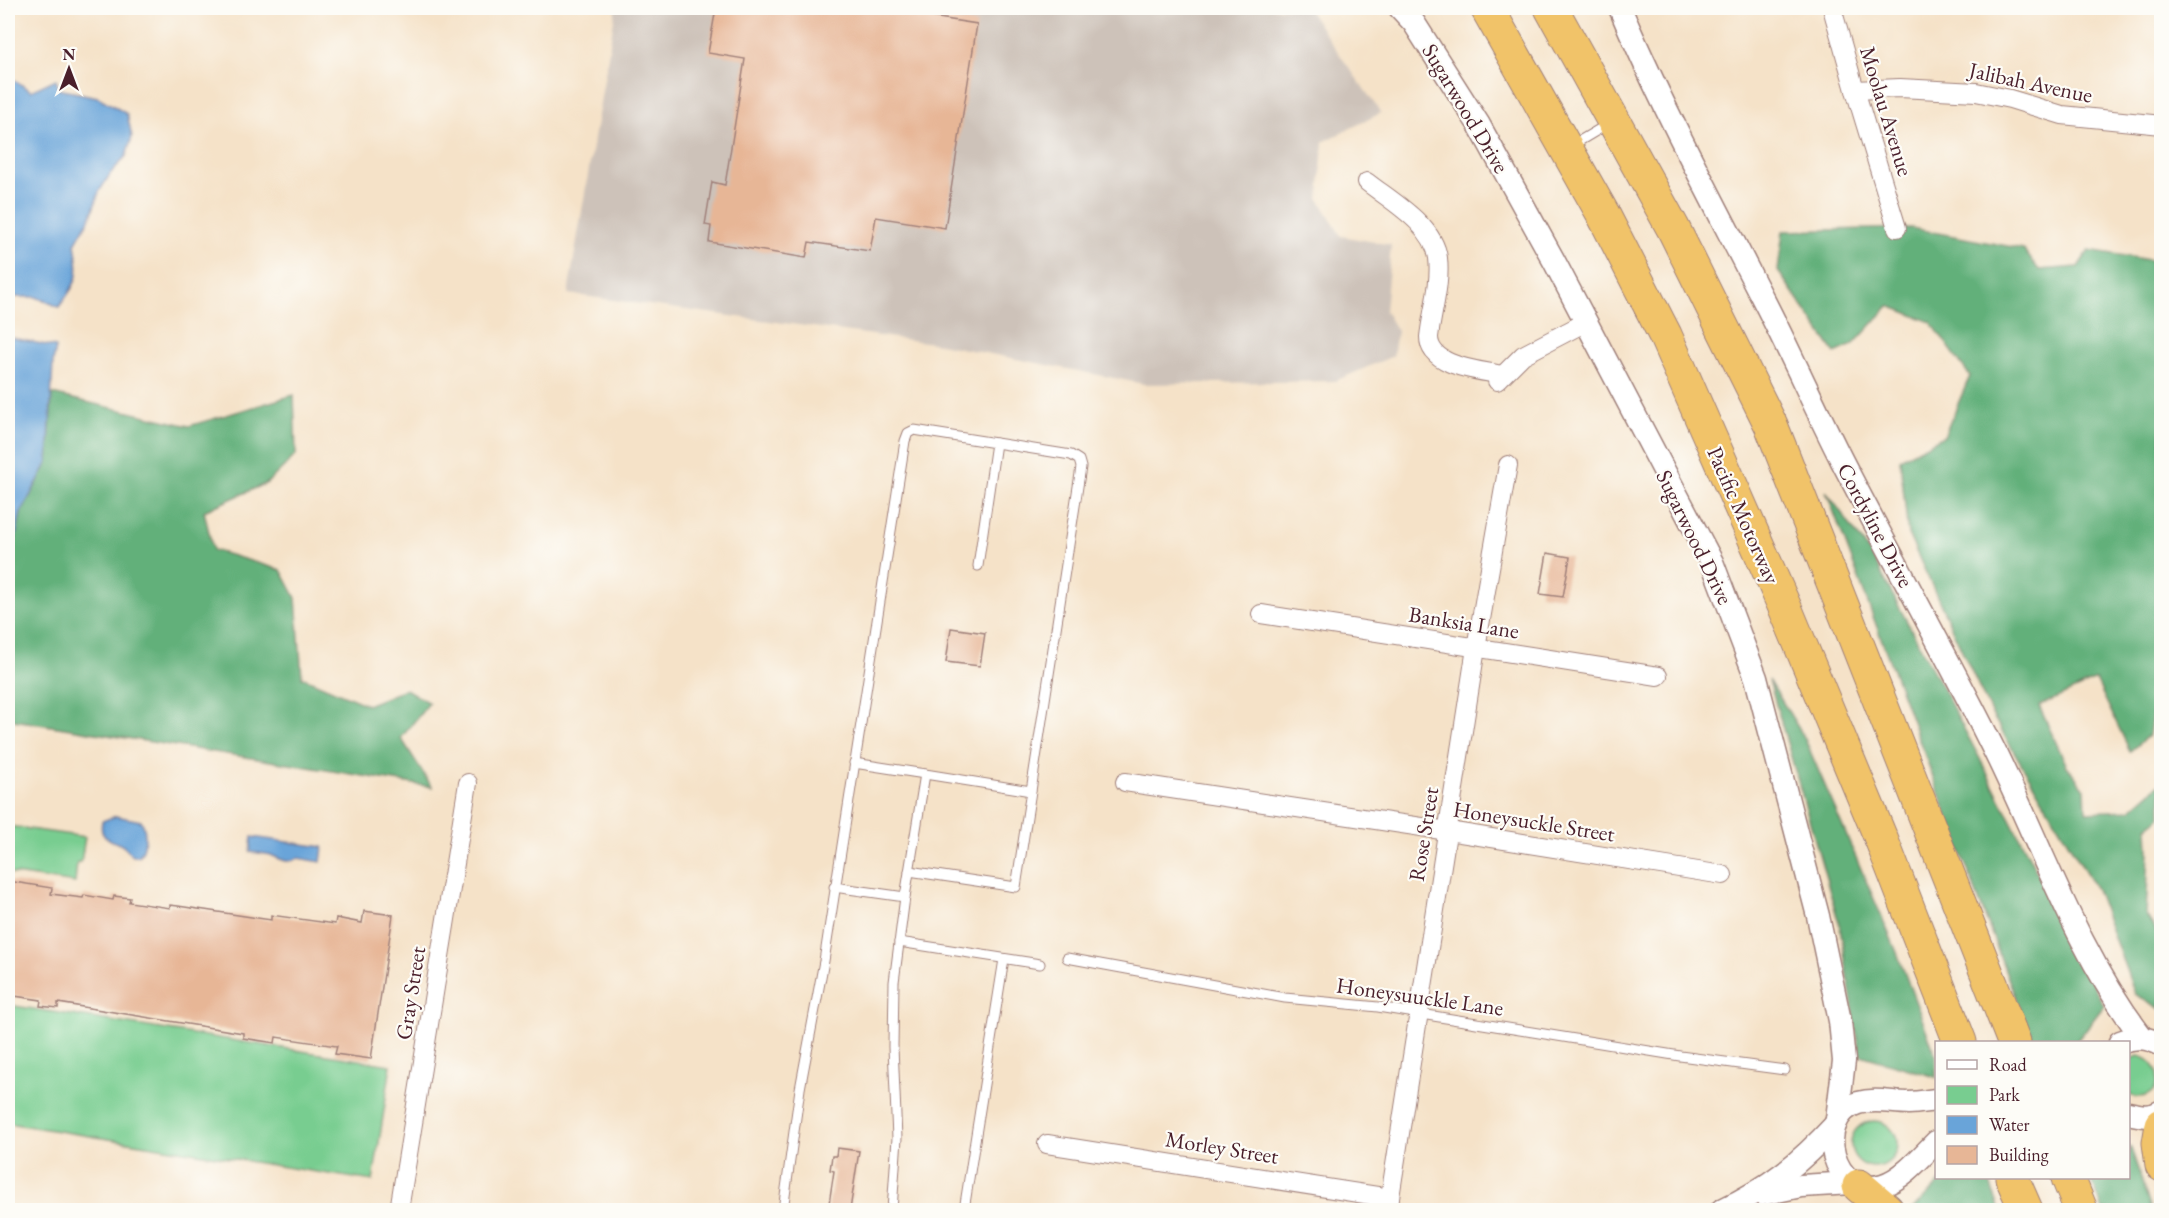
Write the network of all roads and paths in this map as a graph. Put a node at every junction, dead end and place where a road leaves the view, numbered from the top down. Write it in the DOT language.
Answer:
graph roads {
  1 [pos="1400,8"];
  2 [pos="1487,8"];
  3 [pos="1551,8"];
  4 [pos="1620,8"];
  5 [pos="1832,8"];
  6 [pos="1855,90"];
  7 [pos="1614,121"];
  8 [pos="2162,125"];
  9 [pos="1566,148"];
  10 [pos="1367,182"];
  11 [pos="1897,228"];
  12 [pos="1586,322"];
  13 [pos="996,443"];
  14 [pos="1508,465"];
  15 [pos="978,566"];
  16 [pos="1261,614"];
  17 [pos="1476,648"];
  18 [pos="1658,676"];
  19 [pos="854,763"];
  20 [pos="925,774"];
  21 [pos="1125,782"];
  22 [pos="468,783"];
  23 [pos="1031,791"];
  24 [pos="1448,831"];
  25 [pos="909,871"];
  26 [pos="1723,875"];
  27 [pos="834,887"];
  28 [pos="905,897"];
  29 [pos="898,942"];
  30 [pos="1067,958"];
  31 [pos="1004,959"];
  32 [pos="1040,964"];
  33 [pos="1419,1014"];
  34 [pos="1960,1041"];
  35 [pos="2014,1041"];
  36 [pos="2123,1041"];
  37 [pos="2152,1041"];
  38 [pos="1785,1070"];
  39 [pos="1935,1101"];
  40 [pos="2162,1112"];
  41 [pos="2130,1114"];
  42 [pos="1836,1122"];
  43 [pos="2162,1125"];
  44 [pos="1935,1143"];
  45 [pos="1047,1144"];
  46 [pos="2162,1165"];
  47 [pos="2012,1179"];
  48 [pos="2068,1179"];
  49 [pos="1856,1185"];
  50 [pos="1754,1195"];
  51 [pos="1389,1204"];
  52 [pos="399,1210"];
  53 [pos="783,1210"];
  54 [pos="892,1210"];
  55 [pos="964,1210"];
  56 [pos="1722,1210"];
  57 [pos="1887,1210"];
  58 [pos="2026,1210"];
  59 [pos="2081,1210"];
  1 -- 12 [label="street, Sugarwood Drive"];
  2 -- 9 [label="highway, Pacific Motorway"];
  3 -- 7 [label="highway"];
  4 -- 37 [label="street, Cordyline Drive"];
  5 -- 6 [label="street, Moolau Avenue"];
  6 -- 8 [label="street, Jalibah Avenue"];
  6 -- 11 [label="street, Moolau Avenue"];
  7 -- 9 [label="lane"];
  7 -- 35 [label="highway"];
  9 -- 34 [label="highway, Pacific Motorway"];
  10 -- 12 [label="street"];
  12 -- 42 [label="street, Sugarwood Drive"];
  13 -- 15 [label="lane"];
  13 -- 19 [label="lane"];
  13 -- 23 [label="lane"];
  14 -- 17 [label="street, Rose Street"];
  16 -- 17 [label="street, Banksia Lane"];
  17 -- 18 [label="street, Banksia Lane"];
  17 -- 24 [label="street, Rose Street"];
  19 -- 20 [label="lane"];
  19 -- 27 [label="lane"];
  20 -- 23 [label="lane"];
  20 -- 25 [label="lane"];
  21 -- 24 [label="street, Honeysuckle Street"];
  22 -- 52 [label="street, Gray Street"];
  23 -- 25 [label="lane"];
  24 -- 26 [label="street, Honeysuckle Street"];
  24 -- 33 [label="street, Rose Street"];
  25 -- 28 [label="lane"];
  27 -- 28 [label="lane"];
  27 -- 53 [label="lane"];
  28 -- 29 [label="lane"];
  29 -- 31 [label="lane"];
  29 -- 54 [label="lane"];
  30 -- 33 [label="lane, Honeysuuckle Lane"];
  31 -- 32 [label="lane"];
  31 -- 55 [label="lane"];
  33 -- 38 [label="lane, Honeysuuckle Lane"];
  33 -- 51 [label="street, Rose Street"];
  36 -- 37 [label="street"];
  39 -- 42 [label="street"];
  40 -- 41 [label="street"];
  42 -- 49 [label="street, Sugarwood Drive"];
  42 -- 50 [label="street"];
  43 -- 46 [label="highway"];
  44 -- 49 [label="street"];
  45 -- 51 [label="street, Morley Street"];
  47 -- 58 [label="highway"];
  48 -- 59 [label="highway"];
  49 -- 50 [label="street"];
  49 -- 57 [label="highway"];
  50 -- 56 [label="street"];
}
